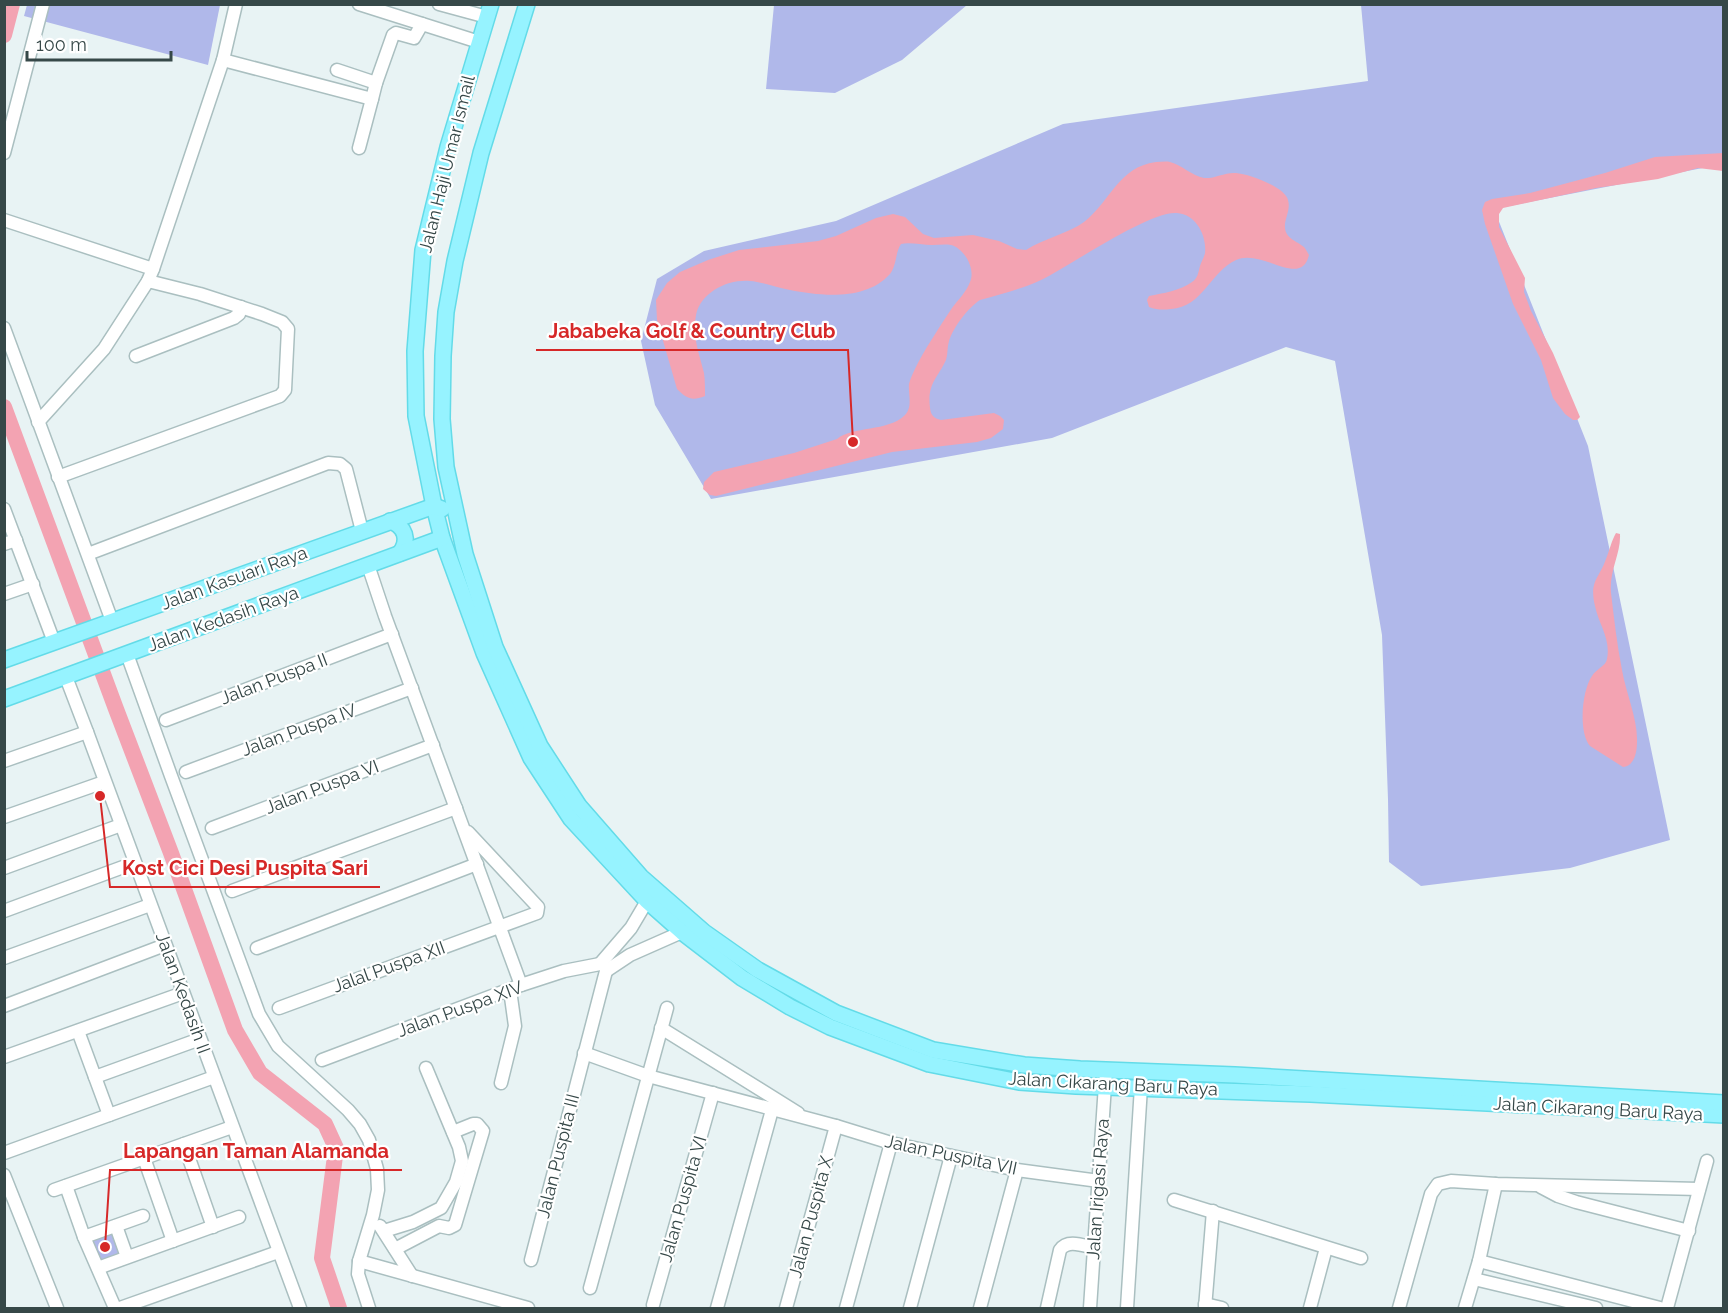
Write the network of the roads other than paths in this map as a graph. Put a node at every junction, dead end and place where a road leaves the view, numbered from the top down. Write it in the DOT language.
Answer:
graph roads {
  1 [pos="43,4"];
  2 [pos="236,4"];
  3 [pos="359,4"];
  4 [pos="438,4"];
  5 [pos="527,4"];
  6 [pos="489,11"];
  7 [pos="422,24"];
  8 [pos="479,42"];
  9 [pos="223,60"];
  10 [pos="336,70"];
  11 [pos="376,83"];
  12 [pos="372,99"];
  13 [pos="359,147"];
  14 [pos="4,153"];
  15 [pos="4,220"];
  16 [pos="150,275"];
  17 [pos="241,307"];
  18 [pos="4,328"];
  19 [pos="136,356"];
  20 [pos="38,422"];
  21 [pos="58,477"];
  22 [pos="434,506"];
  23 [pos="4,509"];
  24 [pos="390,521"];
  25 [pos="458,529"];
  26 [pos="362,531"];
  27 [pos="442,538"];
  28 [pos="10,542"];
  29 [pos="400,553"];
  30 [pos="88,554"];
  31 [pos="368,565"];
  32 [pos="33,584"];
  33 [pos="4,594"];
  34 [pos="109,622"];
  35 [pos="387,636"];
  36 [pos="58,641"];
  37 [pos="124,656"];
  38 [pos="4,660"];
  39 [pos="69,675"];
  40 [pos="412,688"];
  41 [pos="4,699"];
  42 [pos="166,720"];
  43 [pos="87,732"];
  44 [pos="433,745"];
  45 [pos="4,761"];
  46 [pos="186,772"];
  47 [pos="105,782"];
  48 [pos="456,808"];
  49 [pos="4,817"];
  50 [pos="121,825"];
  51 [pos="463,827"];
  52 [pos="212,828"];
  53 [pos="134,863"];
  54 [pos="477,864"];
  55 [pos="4,868"];
  56 [pos="232,891"];
  57 [pos="647,901"];
  58 [pos="150,905"];
  59 [pos="4,911"];
  60 [pos="499,926"];
  61 [pos="682,932"];
  62 [pos="165,945"];
  63 [pos="257,948"];
  64 [pos="4,958"];
  65 [pos="603,968"];
  66 [pos="516,988"];
  67 [pos="183,993"];
  68 [pos="4,1006"];
  69 [pos="279,1008"];
  70 [pos="667,1008"];
  71 [pos="662,1028"];
  72 [pos="78,1031"];
  73 [pos="200,1039"];
  74 [pos="584,1053"];
  75 [pos="4,1057"];
  76 [pos="322,1060"];
  77 [pos="426,1068"];
  78 [pos="1080,1069"];
  79 [pos="1106,1070"];
  80 [pos="1142,1071"];
  81 [pos="648,1076"];
  82 [pos="95,1077"];
  83 [pos="214,1077"];
  84 [pos="501,1083"];
  85 [pos="1076,1086"];
  86 [pos="1105,1086"];
  87 [pos="1141,1088"];
  88 [pos="713,1093"];
  89 [pos="1724,1103"];
  90 [pos="772,1110"];
  91 [pos="109,1115"];
  92 [pos="1724,1115"];
  93 [pos="806,1118"];
  94 [pos="836,1126"];
  95 [pos="232,1127"];
  96 [pos="453,1132"];
  97 [pos="891,1143"];
  98 [pos="184,1144"];
  99 [pos="4,1153"];
  100 [pos="951,1156"];
  101 [pos="144,1158"];
  102 [pos="1707,1161"];
  103 [pos="1017,1170"];
  104 [pos="4,1175"];
  105 [pos="1099,1181"];
  106 [pos="1496,1184"];
  107 [pos="1539,1185"];
  108 [pos="1699,1189"];
  109 [pos="1174,1200"];
  110 [pos="10,1205"];
  111 [pos="1213,1211"];
  112 [pos="433,1213"];
  113 [pos="373,1215"];
  114 [pos="143,1216"];
  115 [pos="239,1217"];
  116 [pos="116,1226"];
  117 [pos="439,1226"];
  118 [pos="213,1227"];
  119 [pos="1689,1230"];
  120 [pos="384,1231"];
  121 [pos="84,1237"];
  122 [pos="173,1241"];
  123 [pos="1094,1248"];
  124 [pos="1326,1248"];
  125 [pos="395,1249"];
  126 [pos="278,1251"];
  127 [pos="127,1257"];
  128 [pos="1361,1258"];
  129 [pos="531,1260"];
  130 [pos="358,1261"];
  131 [pos="1479,1261"];
  132 [pos="98,1268"];
  133 [pos="412,1276"];
  134 [pos="1474,1279"];
  135 [pos="590,1288"];
  136 [pos="653,1305"];
  137 [pos="1205,1306"];
  138 [pos="57,1308"];
  139 [pos="115,1308"];
  140 [pos="120,1308"];
  141 [pos="300,1308"];
  142 [pos="369,1308"];
  143 [pos="522,1308"];
  144 [pos="717,1308"];
  145 [pos="786,1308"];
  146 [pos="846,1308"];
  147 [pos="910,1308"];
  148 [pos="980,1308"];
  149 [pos="1047,1308"];
  150 [pos="1089,1308"];
  151 [pos="1127,1308"];
  152 [pos="1222,1308"];
  153 [pos="1310,1308"];
  154 [pos="1399,1308"];
  155 [pos="1465,1308"];
  156 [pos="1596,1308"];
  157 [pos="1660,1308"];
  158 [pos="1667,1308"];
  1 -- 14 [label="street"];
  2 -- 9 [label="street"];
  3 -- 7 [label="street"];
  4 -- 6 [label="street"];
  5 -- 25 [label="main road, Jalan Haji Umar Ismail"];
  6 -- 8 [label="main road, Jalan Haji Umar Ismail"];
  7 -- 8 [label="street"];
  7 -- 11 [label="street"];
  8 -- 22 [label="main road, Jalan Haji Umar Ismail"];
  9 -- 12 [label="street"];
  9 -- 16 [label="street"];
  10 -- 11 [label="street"];
  11 -- 12 [label="street"];
  12 -- 13 [label="street"];
  15 -- 16 [label="street"];
  16 -- 17 [label="street"];
  16 -- 20 [label="street"];
  17 -- 19 [label="street"];
  17 -- 21 [label="street"];
  18 -- 20 [label="street"];
  20 -- 21 [label="street"];
  21 -- 30 [label="street"];
  22 -- 24 [label="main road, Jalan Kasuari Raya"];
  22 -- 25 [label="main road"];
  22 -- 27 [label="main road, Jalan Haji Umar Ismail"];
  23 -- 28 [label="street"];
  24 -- 26 [label="main road, Jalan Kasuari Raya"];
  24 -- 29 [label="main road"];
  25 -- 78 [label="main road, Jalan Cikarang Baru Raya"];
  26 -- 30 [label="street"];
  26 -- 34 [label="main road, Jalan Kasuari Raya"];
  27 -- 29 [label="main road, Jalan Kedasih Raya"];
  27 -- 57 [label="main road, Jalan Cikarang Baru Raya"];
  28 -- 32 [label="street"];
  29 -- 31 [label="main road, Jalan Kedasih Raya"];
  30 -- 34 [label="street"];
  31 -- 35 [label="street"];
  31 -- 37 [label="main road, Jalan Kedasih Raya"];
  32 -- 33 [label="street"];
  32 -- 36 [label="street"];
  34 -- 36 [label="main road, Jalan Kasuari Raya"];
  35 -- 40 [label="street"];
  35 -- 42 [label="street, Jalan Puspa II"];
  36 -- 38 [label="main road, Jalan Kasuari Raya"];
  37 -- 39 [label="main road, Jalan Kedasih Raya"];
  37 -- 113 [label="street"];
  39 -- 41 [label="main road, Jalan Kedasih Raya"];
  39 -- 43 [label="street, Jalan Kedasih II"];
  40 -- 44 [label="street"];
  40 -- 46 [label="street, Jalan Puspa IV"];
  43 -- 45 [label="street"];
  43 -- 47 [label="street, Jalan Kedasih II"];
  44 -- 48 [label="street"];
  44 -- 52 [label="street, Jalan Puspa VI"];
  47 -- 49 [label="street"];
  47 -- 50 [label="street, Jalan Kedasih II"];
  48 -- 51 [label="street"];
  48 -- 56 [label="street"];
  50 -- 53 [label="street, Jalan Kedasih II"];
  50 -- 55 [label="street"];
  51 -- 54 [label="street"];
  51 -- 60 [label="street, Jalal Puspa XII"];
  53 -- 58 [label="street, Jalan Kedasih II"];
  53 -- 59 [label="street"];
  54 -- 60 [label="street"];
  54 -- 63 [label="street"];
  57 -- 61 [label="main road, Jalan Cikarang Baru Raya"];
  57 -- 65 [label="street"];
  58 -- 62 [label="street, Jalan Kedasih II"];
  58 -- 64 [label="street"];
  60 -- 66 [label="street"];
  60 -- 69 [label="street, Jalal Puspa XII"];
  61 -- 65 [label="street"];
  61 -- 85 [label="main road, Jalan Cikarang Baru Raya"];
  62 -- 67 [label="street, Jalan Kedasih II"];
  62 -- 68 [label="street"];
  65 -- 66 [label="street, Jalan Puspa XIV"];
  65 -- 74 [label="street, Jalan Puspita III"];
  66 -- 76 [label="street, Jalan Puspa XIV"];
  66 -- 84 [label="street"];
  67 -- 72 [label="street"];
  67 -- 73 [label="street, Jalan Kedasih II"];
  70 -- 71 [label="street"];
  71 -- 81 [label="street"];
  71 -- 93 [label="street, Jalan Puspita VII"];
  72 -- 75 [label="street"];
  72 -- 82 [label="street"];
  73 -- 82 [label="street"];
  73 -- 83 [label="street, Jalan Kedasih II"];
  74 -- 81 [label="street, Jalan Puspita VII"];
  74 -- 129 [label="street, Jalan Puspita III"];
  77 -- 96 [label="street"];
  78 -- 79 [label="main road, Jalan Cikarang Baru Raya"];
  78 -- 85 [label="main road"];
  79 -- 80 [label="main road, Jalan Cikarang Baru Raya"];
  79 -- 86 [label="street, Jalan Irigasi Raya"];
  80 -- 87 [label="street, Jalan Irigasi Raya"];
  80 -- 89 [label="main road, Jalan Cikarang Baru Raya"];
  81 -- 88 [label="street, Jalan Puspita VII"];
  81 -- 135 [label="street"];
  82 -- 91 [label="street"];
  83 -- 91 [label="street"];
  83 -- 95 [label="street, Jalan Kedasih II"];
  85 -- 86 [label="main road, Jalan Cikarang Baru Raya"];
  86 -- 87 [label="main road, Jalan Cikarang Baru Raya"];
  86 -- 105 [label="street, Jalan Irigasi Raya"];
  87 -- 92 [label="main road, Jalan Cikarang Baru Raya"];
  87 -- 151 [label="street, Jalan Irigasi Raya"];
  88 -- 90 [label="street, Jalan Puspita VII"];
  88 -- 136 [label="street, Jalan Puspita VI"];
  90 -- 93 [label="street, Jalan Puspita VII"];
  90 -- 144 [label="street"];
  91 -- 99 [label="street"];
  93 -- 94 [label="street, Jalan Puspita VII"];
  94 -- 97 [label="street, Jalan Puspita VII"];
  94 -- 145 [label="street, Jalan Puspita X"];
  95 -- 98 [label="street"];
  95 -- 126 [label="street, Jalan Kedasih II"];
  96 -- 112 [label="street"];
  96 -- 117 [label="street"];
  97 -- 100 [label="street, Jalan Puspita VII"];
  97 -- 146 [label="street"];
  98 -- 101 [label="street"];
  98 -- 118 [label="street"];
  100 -- 103 [label="street, Jalan Puspita VII"];
  100 -- 147 [label="street"];
  101 -- 121 [label="street"];
  101 -- 122 [label="street"];
  102 -- 108 [label="street"];
  103 -- 105 [label="street, Jalan Puspita VII"];
  103 -- 148 [label="street"];
  104 -- 110 [label="street"];
  105 -- 123 [label="street, Jalan Irigasi Raya"];
  106 -- 107 [label="street"];
  106 -- 131 [label="street"];
  106 -- 154 [label="street"];
  107 -- 108 [label="street"];
  107 -- 119 [label="street"];
  108 -- 119 [label="street"];
  109 -- 111 [label="street"];
  110 -- 138 [label="street"];
  111 -- 124 [label="street"];
  111 -- 137 [label="street"];
  112 -- 117 [label="street"];
  112 -- 120 [label="street"];
  113 -- 120 [label="street"];
  113 -- 130 [label="street"];
  114 -- 116 [label="street"];
  115 -- 118 [label="street"];
  116 -- 121 [label="street"];
  116 -- 127 [label="street"];
  117 -- 125 [label="street"];
  118 -- 122 [label="street"];
  119 -- 158 [label="street"];
  120 -- 125 [label="street"];
  121 -- 132 [label="street"];
  122 -- 127 [label="street"];
  123 -- 149 [label="street"];
  123 -- 150 [label="street, Jalan Irigasi Raya"];
  124 -- 128 [label="street"];
  124 -- 153 [label="street"];
  125 -- 133 [label="street"];
  126 -- 140 [label="street"];
  126 -- 141 [label="street, Jalan Kedasih II"];
  127 -- 132 [label="street"];
  130 -- 133 [label="street"];
  130 -- 142 [label="street"];
  131 -- 134 [label="street"];
  131 -- 157 [label="street"];
  132 -- 139 [label="street"];
  133 -- 143 [label="street"];
  134 -- 155 [label="street"];
  134 -- 156 [label="street"];
  137 -- 152 [label="street"];
}
